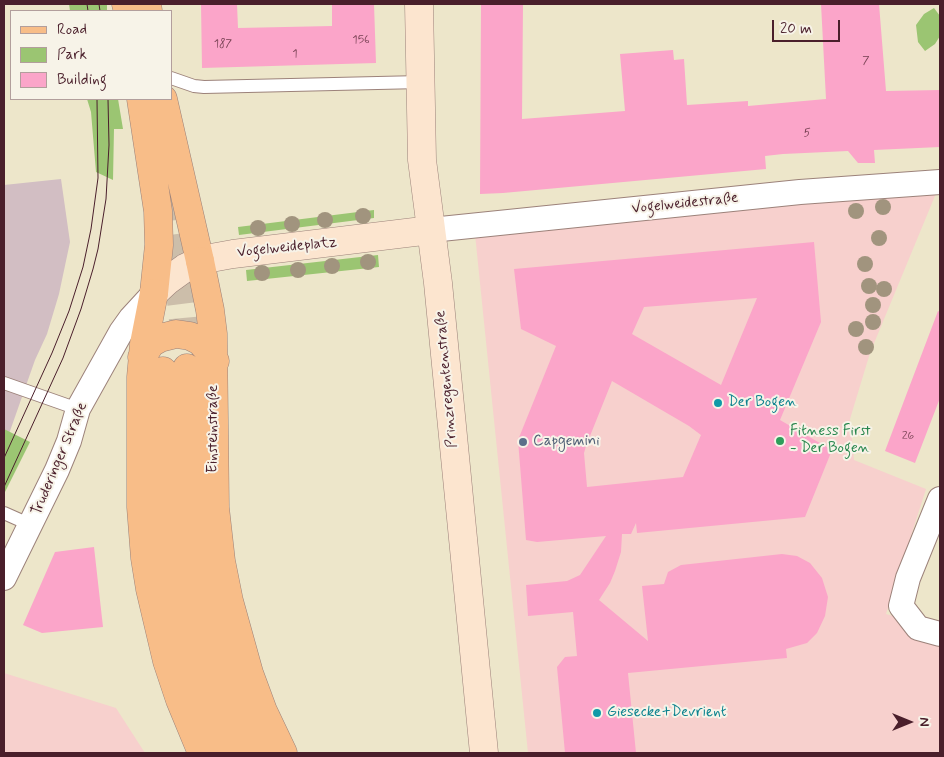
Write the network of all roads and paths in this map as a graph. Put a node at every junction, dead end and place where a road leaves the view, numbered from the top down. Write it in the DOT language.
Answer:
graph roads {
  1 [pos="419,4"];
  2 [pos="172,78"];
  3 [pos="421,82"];
  4 [pos="141,100"];
  5 [pos="164,100"];
  6 [pos="940,182"];
  7 [pos="431,230"];
  8 [pos="200,261"];
  9 [pos="154,293"];
  10 [pos="214,361"];
  11 [pos="164,365"];
  12 [pos="4,383"];
  13 [pos="78,409"];
  14 [pos="940,498"];
  15 [pos="4,513"];
  16 [pos="31,525"];
  17 [pos="4,578"];
  18 [pos="940,634"];
  19 [pos="202,753"];
  20 [pos="228,753"];
  21 [pos="256,753"];
  22 [pos="283,753"];
  23 [pos="484,753"];
  1 -- 3 [label="main road, Prinzregentenstraße"];
  2 -- 3 [label="lane"];
  3 -- 7 [label="main road, Prinzregentenstraße"];
  4 -- 9 [label="main road"];
  5 -- 8 [label="main road, Einsteinstraße"];
  6 -- 7 [label="street, Vogelweidestraße"];
  7 -- 8 [label="main road, Vogelweideplatz"];
  7 -- 23 [label="main road, Prinzregentenstraße"];
  8 -- 9 [label="main road, Vogelweideplatz"];
  8 -- 10 [label="main road, Einsteinstraße"];
  9 -- 11 [label="main road"];
  9 -- 13 [label="street, Truderinger Straße"];
  10 -- 11 [label="main road"];
  10 -- 22 [label="main road, Einsteinstraße"];
  11 -- 19 [label="main road"];
  11 -- 20 [label="main road"];
  11 -- 21 [label="main road"];
  12 -- 13 [label="lane"];
  13 -- 16 [label="street, Truderinger Straße"];
  14 -- 18 [label="street"];
  15 -- 16 [label="lane"];
  16 -- 17 [label="street, Truderinger Straße"];
}
